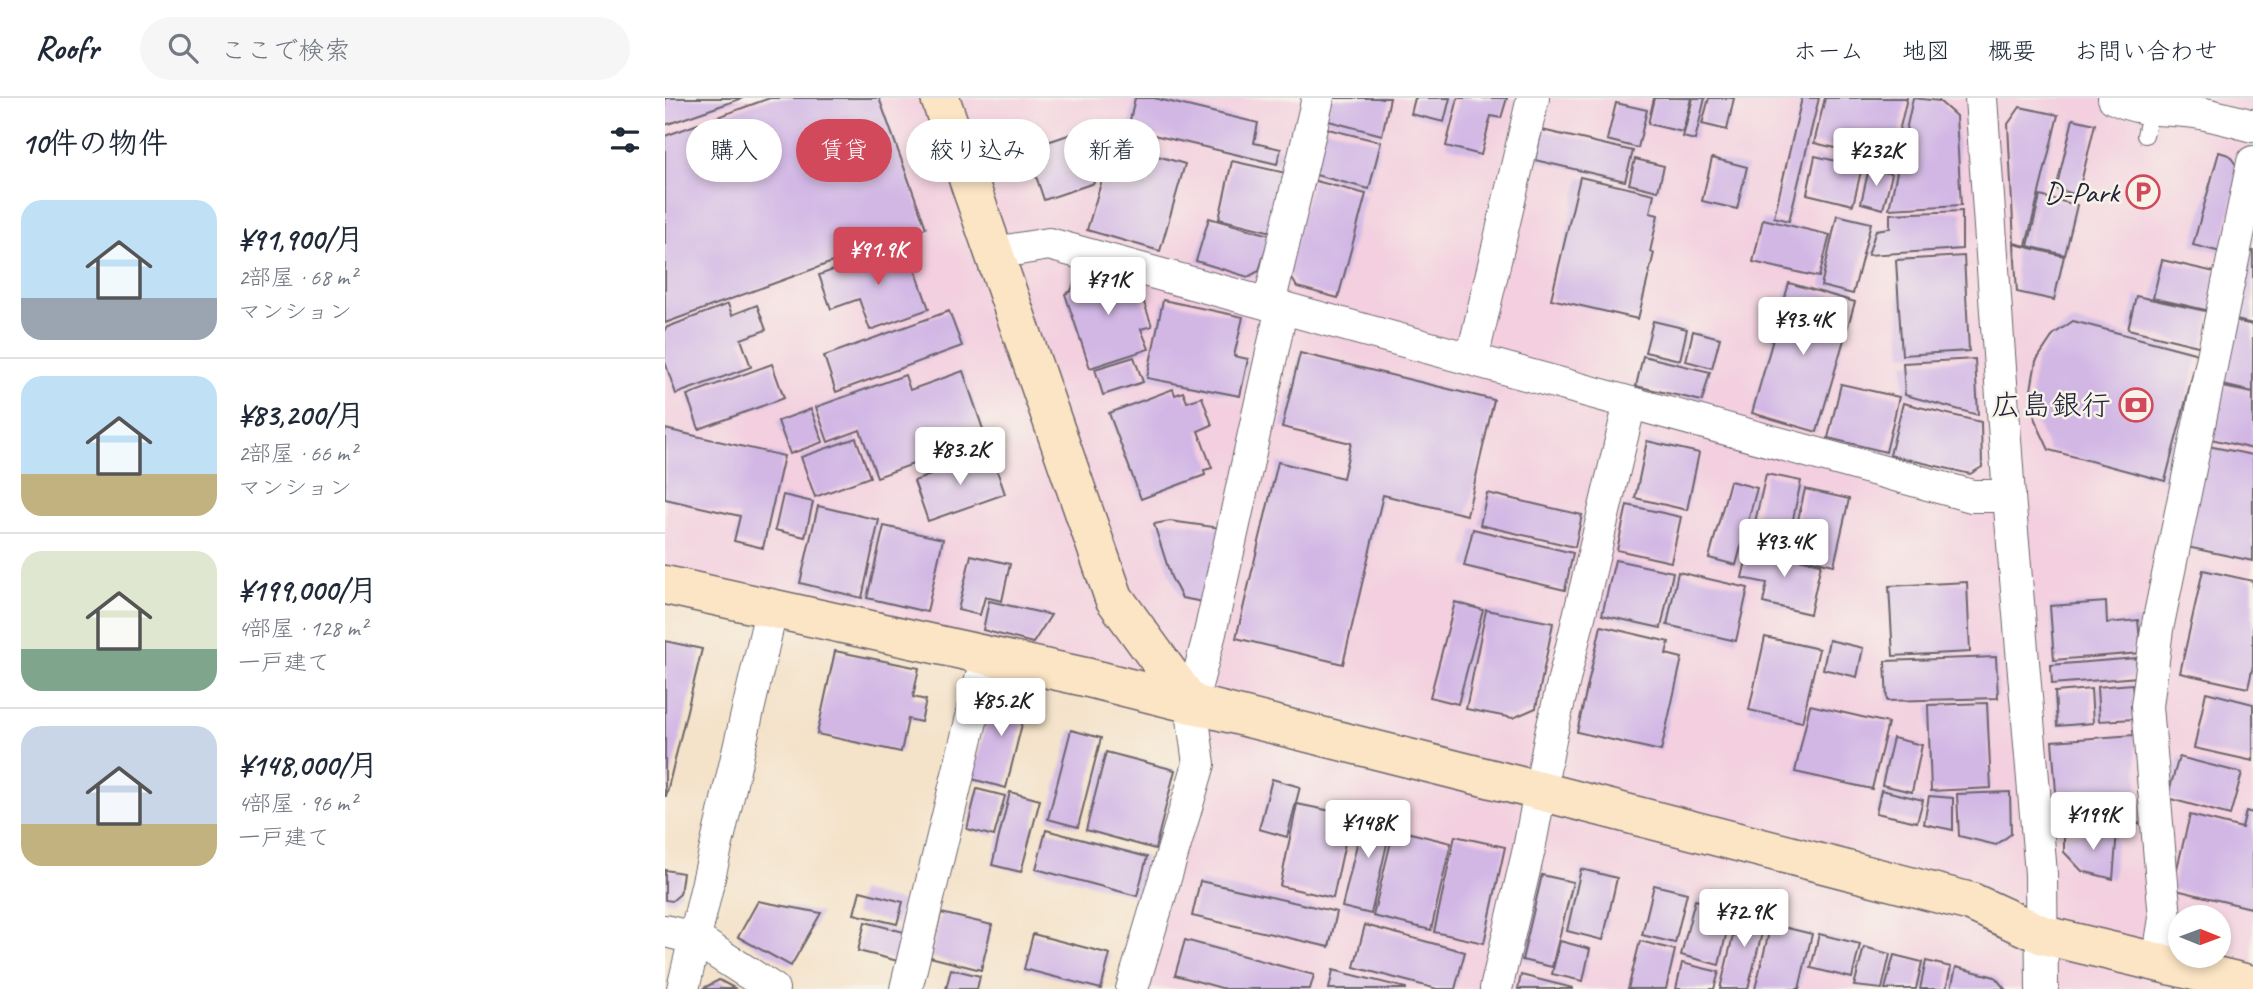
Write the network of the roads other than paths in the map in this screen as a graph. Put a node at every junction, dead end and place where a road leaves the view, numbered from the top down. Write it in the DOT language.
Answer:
graph roads {
  1 [pos="940,98"];
  2 [pos="1318,98"];
  3 [pos="1533,98"];
  4 [pos="1981,98"];
  5 [pos="2114,98"];
  6 [pos="2163,114"];
  7 [pos="2253,126"];
  8 [pos="2253,162"];
  9 [pos="995,253"];
  10 [pos="1276,305"];
  11 [pos="1472,359"];
  12 [pos="1630,403"];
  13 [pos="2009,496"];
  14 [pos="665,585"];
  15 [pos="772,607"];
  16 [pos="987,655"];
  17 [pos="1191,704"];
  18 [pos="1540,791"];
  19 [pos="680,934"];
  20 [pos="2043,935"];
  21 [pos="2158,962"];
  22 [pos="2253,985"];
  23 [pos="683,989"];
  24 [pos="773,989"];
  25 [pos="906,989"];
  26 [pos="1132,989"];
  27 [pos="1496,989"];
  28 [pos="2042,989"];
  1 -- 9 [label="street"];
  2 -- 10 [label="street"];
  3 -- 11 [label="street"];
  4 -- 13 [label="street"];
  5 -- 6 [label="street"];
  6 -- 7 [label="street"];
  8 -- 21 [label="street"];
  9 -- 10 [label="street"];
  9 -- 17 [label="street"];
  10 -- 11 [label="street"];
  10 -- 17 [label="street"];
  11 -- 12 [label="street"];
  12 -- 13 [label="street"];
  12 -- 18 [label="street"];
  13 -- 20 [label="street"];
  14 -- 15 [label="street"];
  15 -- 16 [label="street"];
  15 -- 19 [label="street"];
  16 -- 17 [label="street"];
  16 -- 25 [label="street"];
  17 -- 18 [label="street"];
  17 -- 26 [label="street"];
  18 -- 20 [label="street"];
  18 -- 27 [label="street"];
  19 -- 23 [label="street"];
  19 -- 24 [label="street"];
  20 -- 21 [label="street"];
  20 -- 28 [label="street"];
  21 -- 22 [label="street"];
}
